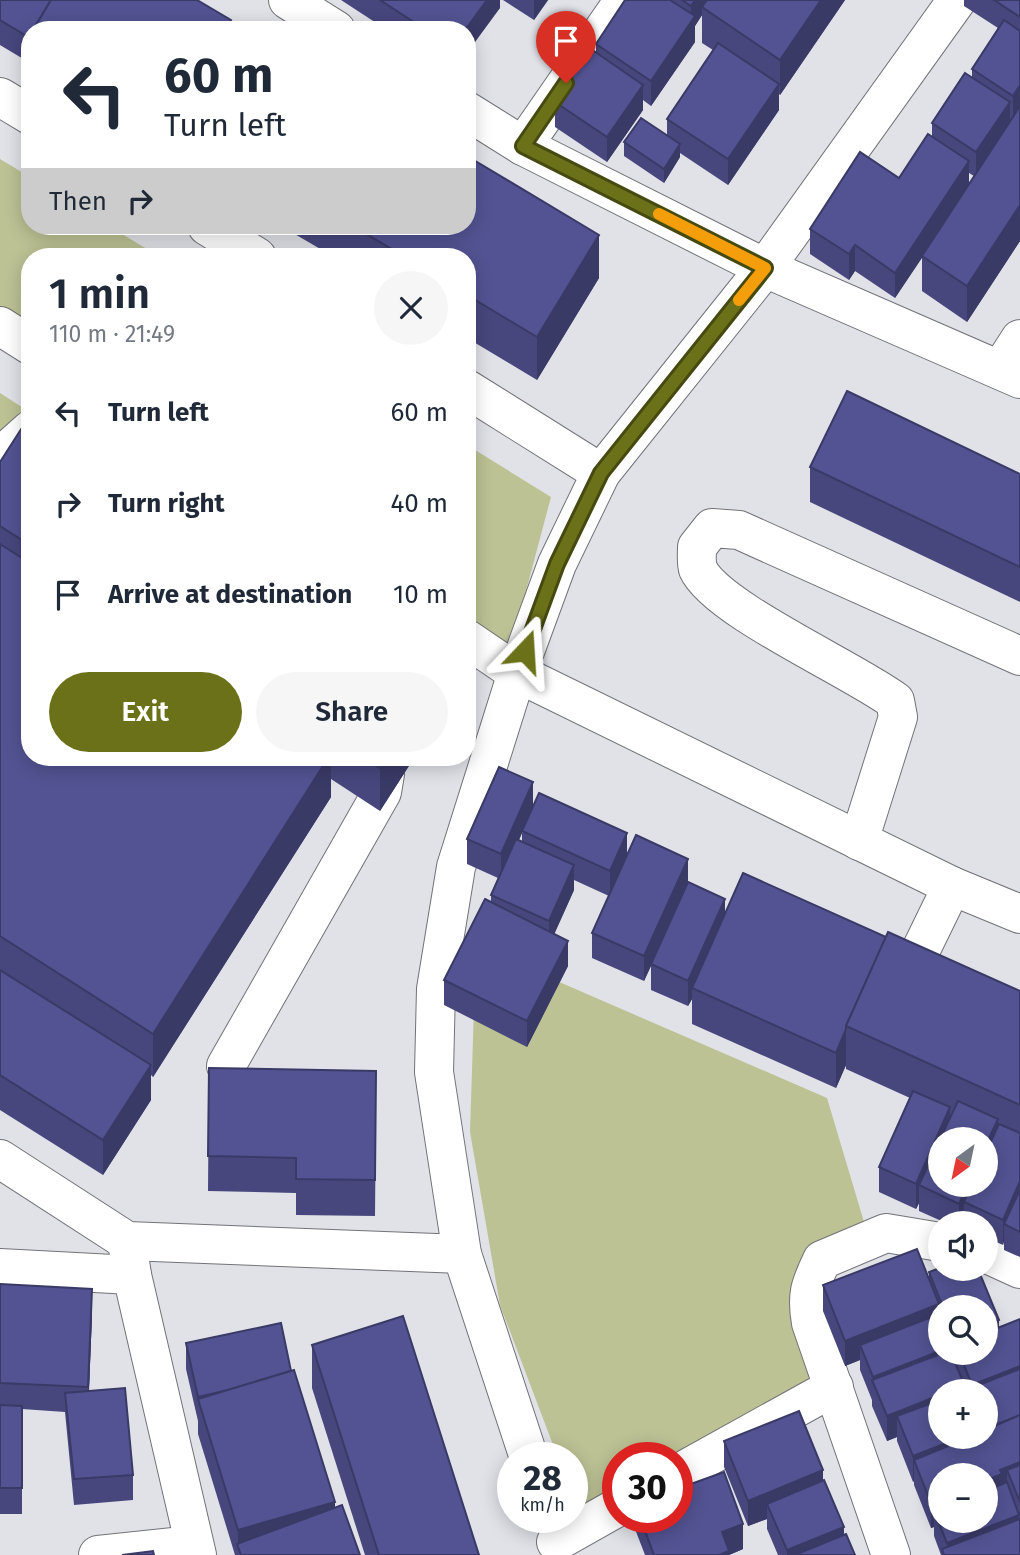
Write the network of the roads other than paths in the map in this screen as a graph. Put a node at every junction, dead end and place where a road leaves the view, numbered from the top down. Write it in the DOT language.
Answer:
graph roads {
  1 [pos="624,0"];
  2 [pos="957,0"];
  3 [pos="294,13"];
  4 [pos="314,21"];
  5 [pos="0,97"];
  6 [pos="21,110"];
  7 [pos="476,117"];
  8 [pos="523,146"];
  9 [pos="222,235"];
  10 [pos="242,248"];
  11 [pos="765,268"];
  12 [pos="0,326"];
  13 [pos="1020,338"];
  14 [pos="21,339"];
  15 [pos="1010,375"];
  16 [pos="476,395"];
  17 [pos="21,438"];
  18 [pos="0,457"];
  19 [pos="601,473"];
  20 [pos="476,645"];
  21 [pos="1020,656"];
  22 [pos="517,673"];
  23 [pos="383,766"];
  24 [pos="859,841"];
  25 [pos="952,887"];
  26 [pos="1020,914"];
  27 [pos="913,966"];
  28 [pos="226,1066"];
  29 [pos="0,1159"];
  30 [pos="928,1240"];
  31 [pos="462,1254"];
  32 [pos="130,1258"];
  33 [pos="998,1260"];
  34 [pos="0,1268"];
  35 [pos="1020,1269"];
  36 [pos="834,1388"];
  37 [pos="524,1442"];
  38 [pos="693,1465"];
  39 [pos="602,1515"];
  40 [pos="555,1538"];
  41 [pos="195,1550"];
  42 [pos="98,1555"];
  43 [pos="891,1555"];
  1 -- 8 [label="street"];
  2 -- 11 [label="street"];
  3 -- 4 [label="street"];
  5 -- 6 [label="street"];
  7 -- 8 [label="street"];
  8 -- 11 [label="street"];
  9 -- 10 [label="street"];
  11 -- 15 [label="street"];
  11 -- 19 [label="street"];
  12 -- 14 [label="street"];
  13 -- 15 [label="street"];
  16 -- 19 [label="street"];
  17 -- 18 [label="street"];
  19 -- 22 [label="street"];
  20 -- 22 [label="street"];
  21 -- 24 [label="street"];
  22 -- 24 [label="street"];
  22 -- 31 [label="street"];
  23 -- 28 [label="street"];
  24 -- 25 [label="street"];
  25 -- 26 [label="street"];
  25 -- 27 [label="street"];
  29 -- 32 [label="street"];
  30 -- 36 [label="street"];
  31 -- 32 [label="street"];
  31 -- 37 [label="street"];
  32 -- 34 [label="street"];
  32 -- 41 [label="street"];
  33 -- 35 [label="street"];
  36 -- 38 [label="street"];
  36 -- 43 [label="street"];
  39 -- 40 [label="street"];
  41 -- 42 [label="street"];
}
